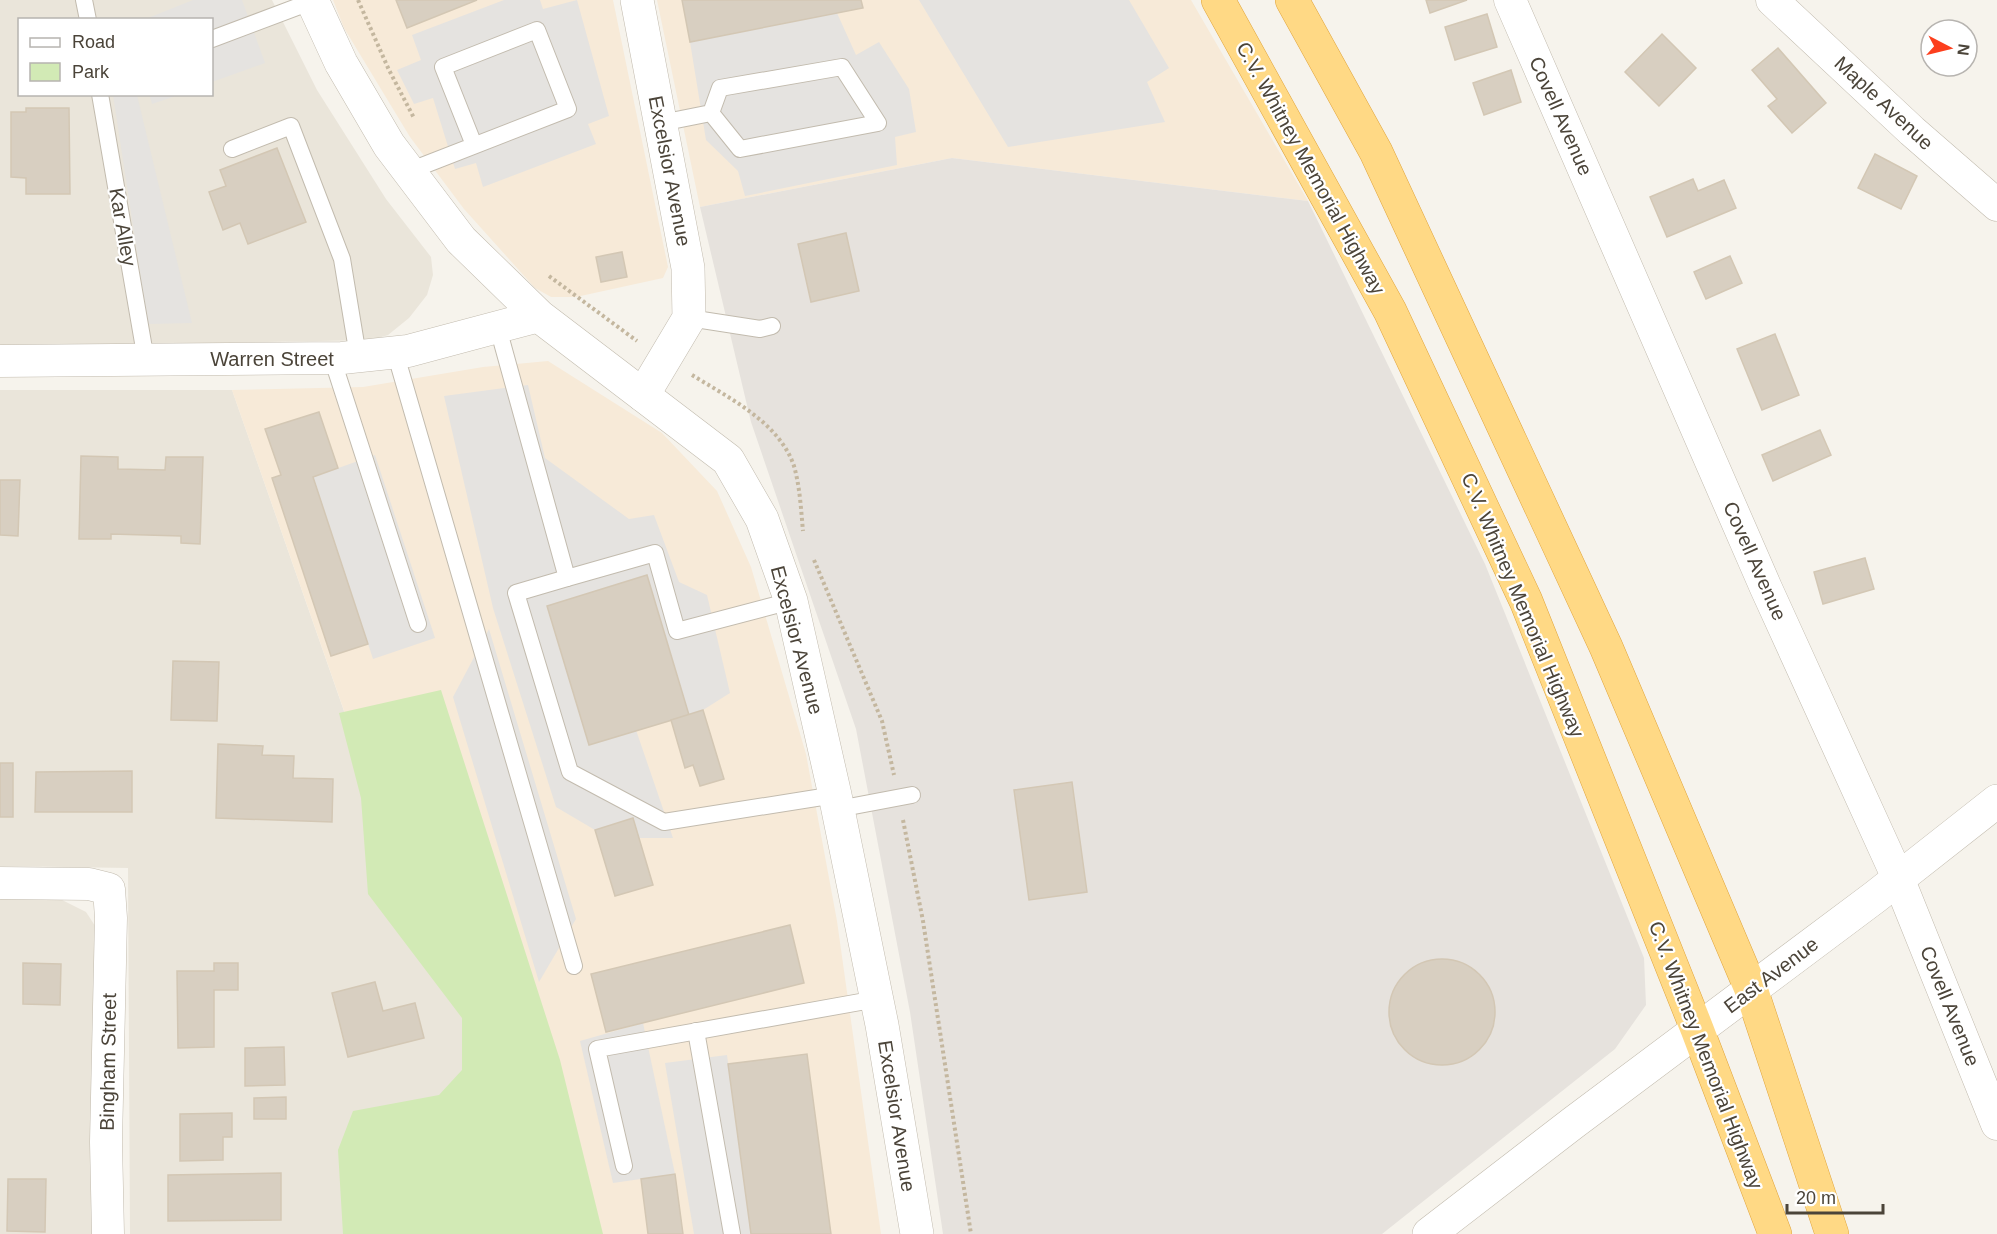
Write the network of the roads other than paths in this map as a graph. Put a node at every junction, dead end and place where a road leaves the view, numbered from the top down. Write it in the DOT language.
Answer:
graph roads {
  1 [pos="84,0"];
  2 [pos="637,0"];
  3 [pos="1218,0"];
  4 [pos="1292,0"];
  5 [pos="1510,0"];
  6 [pos="1772,0"];
  7 [pos="313,1"];
  8 [pos="88,18"];
  9 [pos="213,39"];
  10 [pos="100,96"];
  11 [pos="711,113"];
  12 [pos="661,123"];
  13 [pos="474,145"];
  14 [pos="232,149"];
  15 [pos="409,171"];
  16 [pos="1997,205"];
  17 [pos="539,316"];
  18 [pos="689,318"];
  19 [pos="772,326"];
  20 [pos="498,328"];
  21 [pos="395,352"];
  22 [pos="345,357"];
  23 [pos="146,360"];
  24 [pos="0,361"];
  25 [pos="643,395"];
  26 [pos="567,578"];
  27 [pos="791,601"];
  28 [pos="418,624"];
  29 [pos="912,795"];
  30 [pos="1997,801"];
  31 [pos="836,802"];
  32 [pos="1898,878"];
  33 [pos="0,883"];
  34 [pos="574,966"];
  35 [pos="1751,989"];
  36 [pos="877,999"];
  37 [pos="1697,1029"];
  38 [pos="696,1031"];
  39 [pos="1997,1124"];
  40 [pos="624,1166"];
  41 [pos="108,1234"];
  42 [pos="732,1234"];
  43 [pos="917,1234"];
  44 [pos="1429,1234"];
  45 [pos="1774,1234"];
  46 [pos="1832,1234"];
  1 -- 8 [label="lane"];
  2 -- 12 [label="street, Excelsior Avenue"];
  3 -- 37 [label="highway, C.V. Whitney Memorial Highway"];
  4 -- 35 [label="highway"];
  5 -- 32 [label="street, Covell Avenue"];
  6 -- 16 [label="street, Maple Avenue"];
  7 -- 9 [label="lane"];
  7 -- 15 [label="street, Excelsior Avenue"];
  10 -- 23 [label="lane, Kar Alley"];
  11 -- 11 [label="lane"];
  11 -- 12 [label="lane"];
  12 -- 18 [label="street, Excelsior Avenue"];
  13 -- 13 [label="lane"];
  13 -- 15 [label="lane"];
  14 -- 22 [label="lane"];
  15 -- 17 [label="street, Excelsior Avenue"];
  17 -- 20 [label="street, Warren Street"];
  17 -- 25 [label="street, Excelsior Avenue"];
  18 -- 19 [label="lane"];
  18 -- 25 [label="street"];
  20 -- 21 [label="street, Warren Street"];
  20 -- 26 [label="lane"];
  21 -- 22 [label="street, Warren Street"];
  21 -- 34 [label="lane"];
  22 -- 23 [label="street, Warren Street"];
  22 -- 28 [label="lane"];
  23 -- 24 [label="street, Warren Street"];
  25 -- 27 [label="street, Excelsior Avenue"];
  26 -- 27 [label="lane"];
  26 -- 31 [label="lane"];
  27 -- 31 [label="street, Excelsior Avenue"];
  29 -- 31 [label="lane"];
  30 -- 32 [label="street, East Avenue"];
  31 -- 36 [label="street, Excelsior Avenue"];
  32 -- 35 [label="street, East Avenue"];
  32 -- 39 [label="street, Covell Avenue"];
  33 -- 41 [label="street, Bingham Street"];
  35 -- 37 [label="street, East Avenue"];
  35 -- 46 [label="highway"];
  36 -- 38 [label="lane"];
  36 -- 43 [label="street, Excelsior Avenue"];
  37 -- 44 [label="street, East Avenue"];
  37 -- 45 [label="highway, C.V. Whitney Memorial Highway"];
  38 -- 40 [label="lane"];
  38 -- 42 [label="lane"];
}
